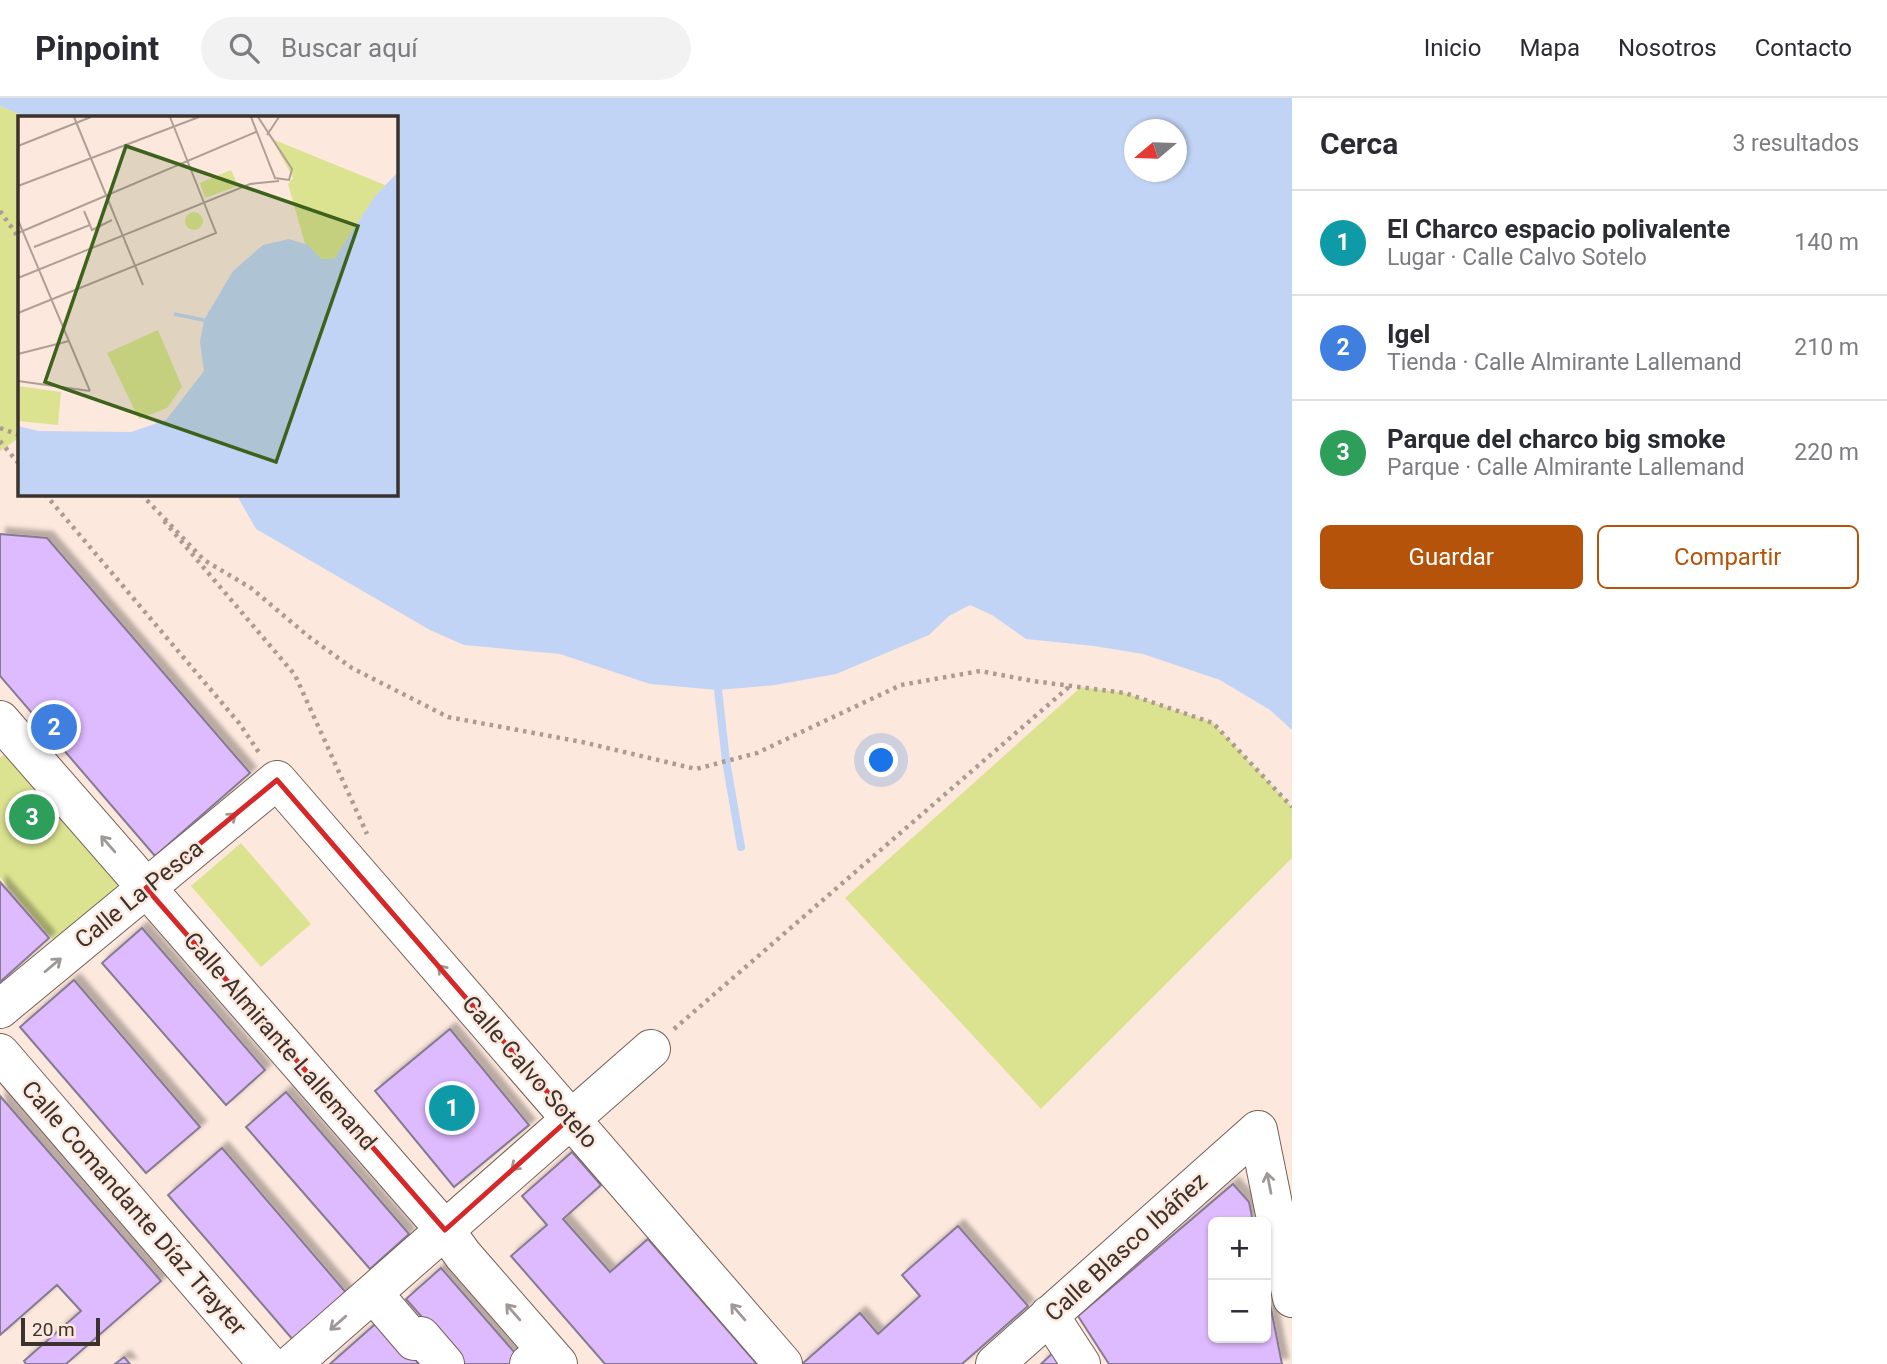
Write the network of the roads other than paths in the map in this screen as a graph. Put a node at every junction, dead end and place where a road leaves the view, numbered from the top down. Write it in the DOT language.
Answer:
graph roads {
  1 [pos="0,720"];
  2 [pos="277,780"];
  3 [pos="146,888"];
  4 [pos="0,1009"];
  5 [pos="651,1049"];
  6 [pos="0,1053"];
  7 [pos="570,1118"];
  8 [pos="445,1230"];
  9 [pos="1292,1298"];
  10 [pos="384,1306"];
  11 [pos="1049,1315"];
  12 [pos="268,1364"];
  13 [pos="292,1364"];
  14 [pos="445,1364"];
  15 [pos="539,1364"];
  16 [pos="783,1364"];
  17 [pos="995,1364"];
  18 [pos="1081,1364"];
  3 -- 1 [label="street, Calle Almirante Lallemand, one-way"];
  3 -- 2 [label="street, Calle La Pesca, one-way"];
  7 -- 2 [label="street, Calle Calvo Sotelo, one-way"];
  4 -- 3 [label="street, Calle La Pesca, one-way"];
  3 -- 8 [label="street, Calle Almirante Lallemand"];
  5 -- 7 [label="street"];
  6 -- 12 [label="street, Calle Comandante Díaz Trayter"];
  7 -- 8 [label="street, one-way"];
  16 -- 7 [label="street, Calle Calvo Sotelo, one-way"];
  8 -- 13 [label="street, one-way"];
  15 -- 8 [label="street, Calle Almirante Lallemand, one-way"];
  9 -- 11 [label="street, Calle Blasco Ibáñez, one-way"];
  10 -- 14 [label="street"];
  11 -- 17 [label="street, Calle Blasco Ibáñez"];
  11 -- 18 [label="street"];
}
